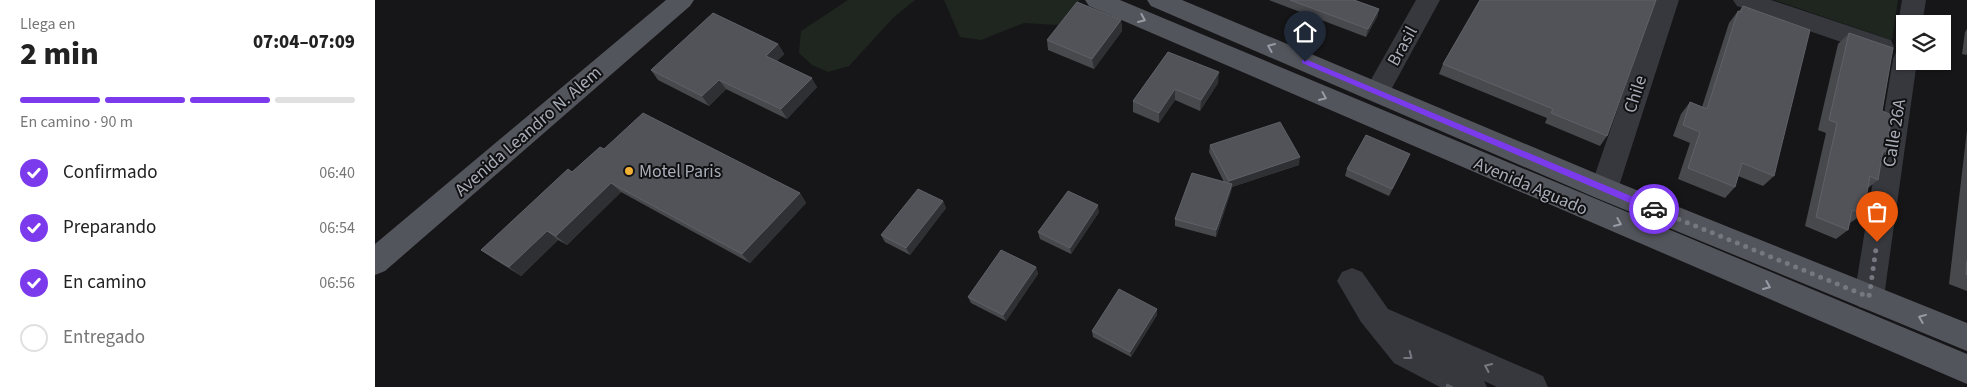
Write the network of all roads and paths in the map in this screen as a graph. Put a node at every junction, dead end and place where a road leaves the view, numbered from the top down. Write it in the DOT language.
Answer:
graph roads {
  1 [pos="682,0"];
  2 [pos="1097,0"];
  3 [pos="1159,0"];
  4 [pos="1428,0"];
  5 [pos="1667,0"];
  6 [pos="1745,0"];
  7 [pos="1913,0"];
  8 [pos="1911,15"];
  9 [pos="1896,51"];
  10 [pos="1903,70"];
  11 [pos="1377,92"];
  12 [pos="1603,189"];
  13 [pos="375,262"];
  14 [pos="1352,281"];
  15 [pos="1869,297"];
  16 [pos="1377,319"];
  17 [pos="1967,337"];
  18 [pos="1967,369"];
  19 [pos="1471,387"];
  20 [pos="1532,387"];
  1 -- 13 [label="main road, Avenida Leandro N. Alem"];
  2 -- 18 [label="main road, Avenida Aguado, one-way"];
  11 -- 3 [label="main road, Avenida Aguado, one-way"];
  4 -- 11 [label="street, Brasil"];
  5 -- 12 [label="street, Chile"];
  6 -- 9 [label="street"];
  7 -- 8 [label="street"];
  10 -- 15 [label="street, Calle 26A"];
  11 -- 12 [label="main road, Avenida Aguado"];
  12 -- 15 [label="main road, Avenida Aguado"];
  14 -- 16 [label="street"];
  17 -- 15 [label="main road, Avenida Aguado, one-way"];
  16 -- 19 [label="street, one-way"];
  20 -- 16 [label="street, one-way"];
}
